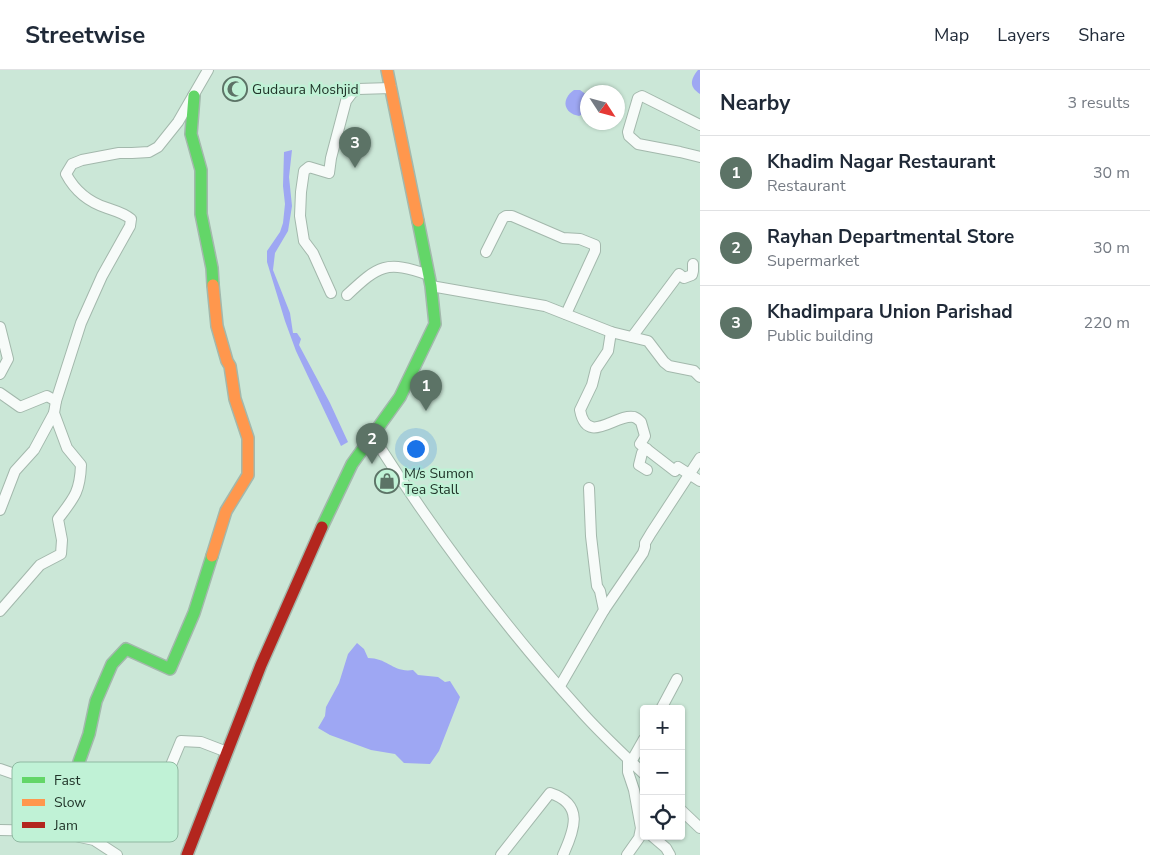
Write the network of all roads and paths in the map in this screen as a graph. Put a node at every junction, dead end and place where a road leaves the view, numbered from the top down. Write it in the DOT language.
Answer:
graph roads {
  1 [pos="208,70"];
  2 [pos="387,70"];
  3 [pos="391,88"];
  4 [pos="194,96"];
  5 [pos="700,125"];
  6 [pos="700,157"];
  7 [pos="486,252"];
  8 [pos="693,264"];
  9 [pos="430,281"];
  10 [pos="331,293"];
  11 [pos="347,295"];
  12 [pos="566,314"];
  13 [pos="0,327"];
  14 [pos="611,332"];
  15 [pos="632,337"];
  16 [pos="0,374"];
  17 [pos="700,377"];
  18 [pos="0,393"];
  19 [pos="56,401"];
  20 [pos="54,413"];
  21 [pos="369,440"];
  22 [pos="646,449"];
  23 [pos="700,458"];
  24 [pos="646,470"];
  25 [pos="689,474"];
  26 [pos="700,481"];
  27 [pos="588,488"];
  28 [pos="0,510"];
  29 [pos="604,610"];
  30 [pos="0,611"];
  31 [pos="677,679"];
  32 [pos="560,686"];
  33 [pos="663,705"];
  34 [pos="640,745"];
  35 [pos="227,752"];
  36 [pos="630,760"];
  37 [pos="79,762"];
  38 [pos="172,762"];
  39 [pos="0,769"];
  40 [pos="640,770"];
  41 [pos="12,773"];
  42 [pos="685,814"];
  43 [pos="640,819"];
  44 [pos="700,828"];
  45 [pos="640,835"];
  46 [pos="657,840"];
  47 [pos="97,842"];
  48 [pos="117,855"];
  49 [pos="187,855"];
  50 [pos="500,855"];
  51 [pos="563,855"];
  52 [pos="627,855"];
  53 [pos="670,855"];
  1 -- 4 [label="street"];
  2 -- 3 [label="main road"];
  3 -- 9 [label="main road"];
  3 -- 10 [label="street"];
  4 -- 19 [label="street"];
  4 -- 37 [label="main road"];
  5 -- 6 [label="street"];
  7 -- 12 [label="street"];
  8 -- 15 [label="street"];
  9 -- 11 [label="street"];
  9 -- 12 [label="street"];
  9 -- 21 [label="main road"];
  12 -- 14 [label="street"];
  13 -- 16 [label="street"];
  14 -- 15 [label="street"];
  14 -- 22 [label="street"];
  15 -- 17 [label="street"];
  18 -- 19 [label="street"];
  19 -- 20 [label="street"];
  20 -- 28 [label="street"];
  20 -- 30 [label="street"];
  21 -- 32 [label="street"];
  21 -- 35 [label="main road"];
  22 -- 24 [label="street"];
  22 -- 25 [label="street"];
  23 -- 25 [label="street"];
  25 -- 26 [label="street"];
  25 -- 29 [label="street"];
  27 -- 29 [label="street"];
  29 -- 32 [label="street"];
  31 -- 33 [label="street"];
  32 -- 36 [label="street"];
  34 -- 36 [label="street"];
  35 -- 38 [label="street"];
  35 -- 49 [label="main road"];
  36 -- 40 [label="street"];
  36 -- 43 [label="street"];
  39 -- 41 [label="street"];
  42 -- 44 [label="street"];
  45 -- 52 [label="street"];
  46 -- 53 [label="street"];
  47 -- 48 [label="street"];
  50 -- 51 [label="street"];
}
